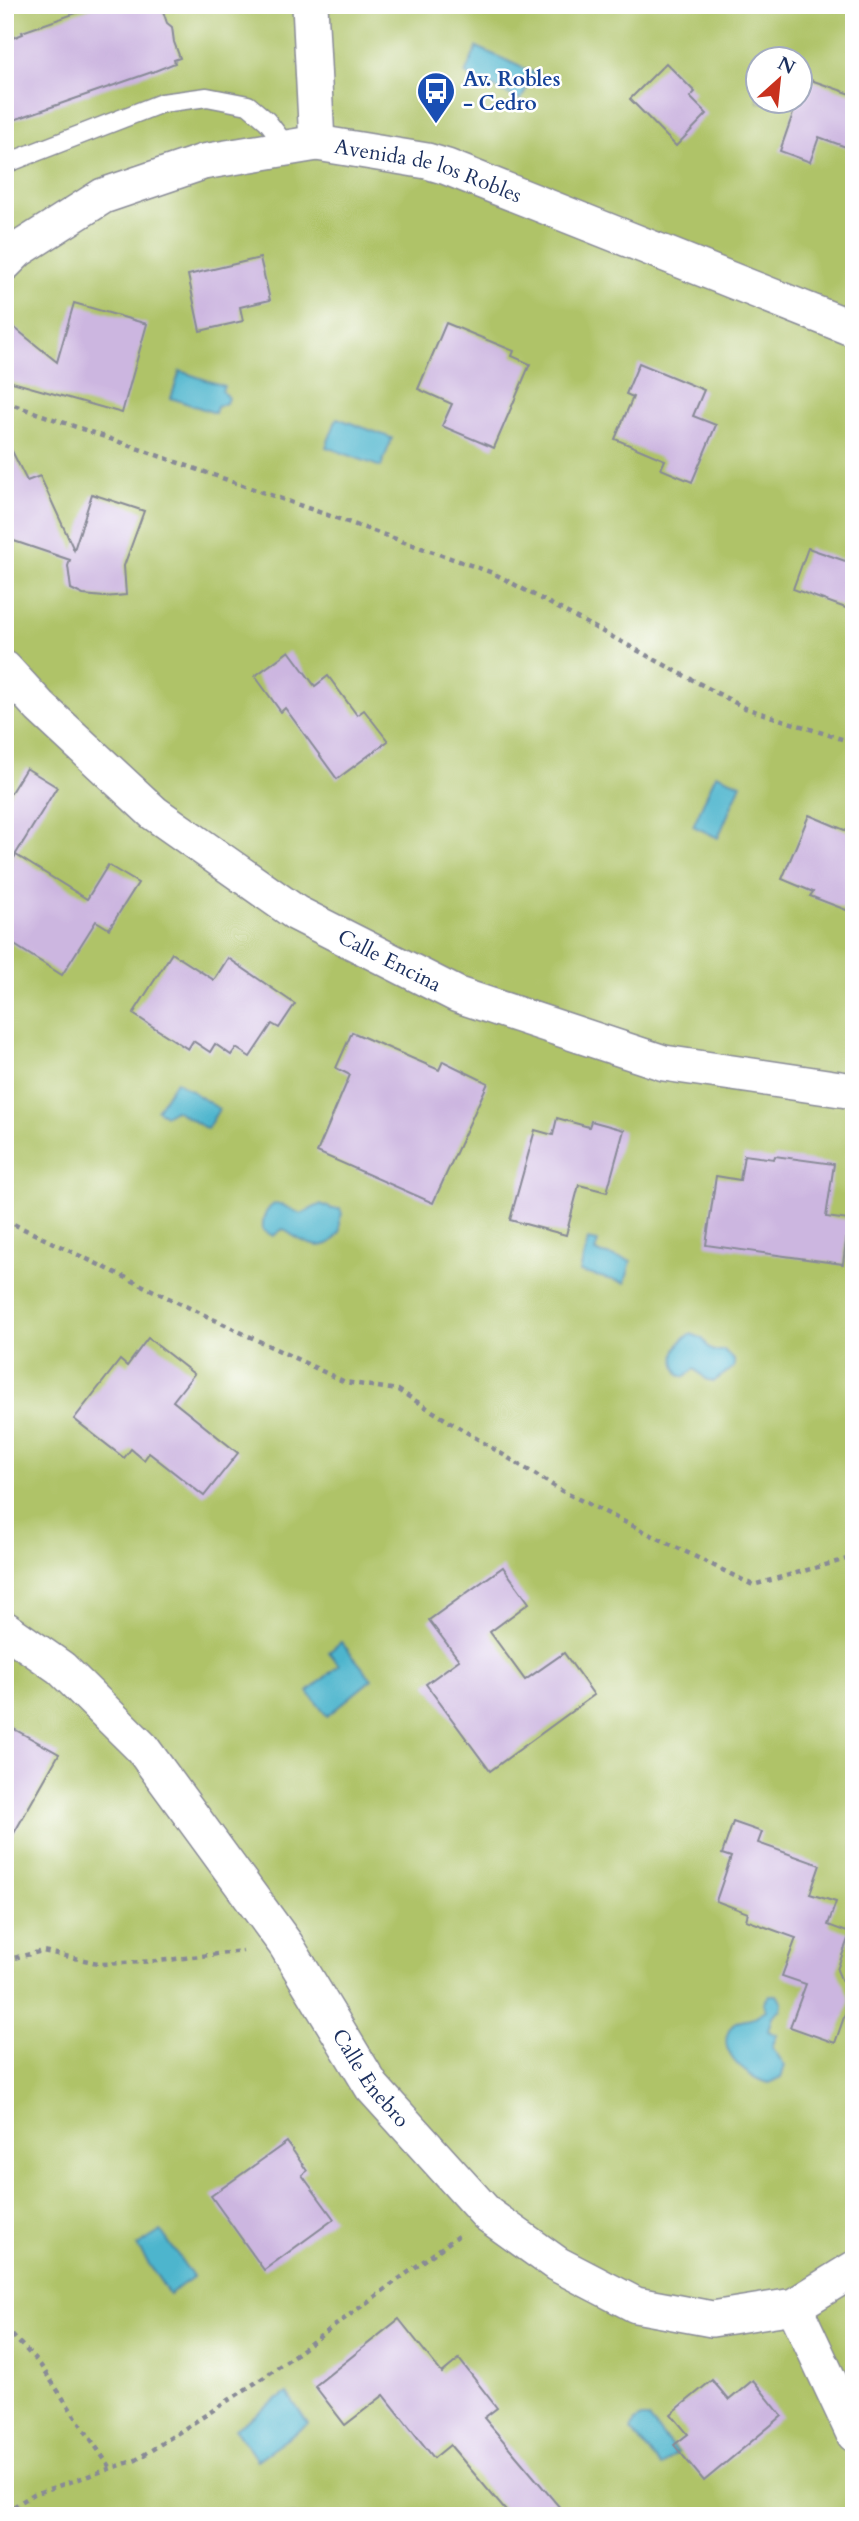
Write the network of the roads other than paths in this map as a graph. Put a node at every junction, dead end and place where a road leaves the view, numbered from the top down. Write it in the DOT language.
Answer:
graph roads {
  1 [pos="310,5"];
  2 [pos="302,145"];
  3 [pos="5,164"];
  4 [pos="5,262"];
  5 [pos="854,329"];
  6 [pos="5,669"];
  7 [pos="854,1091"];
  8 [pos="5,1629"];
  9 [pos="854,2269"];
  10 [pos="794,2306"];
  11 [pos="854,2434"];
  1 -- 2 [label="street"];
  2 -- 3 [label="lane"];
  2 -- 4 [label="street, Avenida de los Robles"];
  2 -- 5 [label="street, Avenida de los Robles"];
  6 -- 7 [label="street, Calle Encina"];
  8 -- 10 [label="street, Calle Enebro"];
  9 -- 10 [label="street, Calle Enebro"];
  10 -- 11 [label="street"];
}
